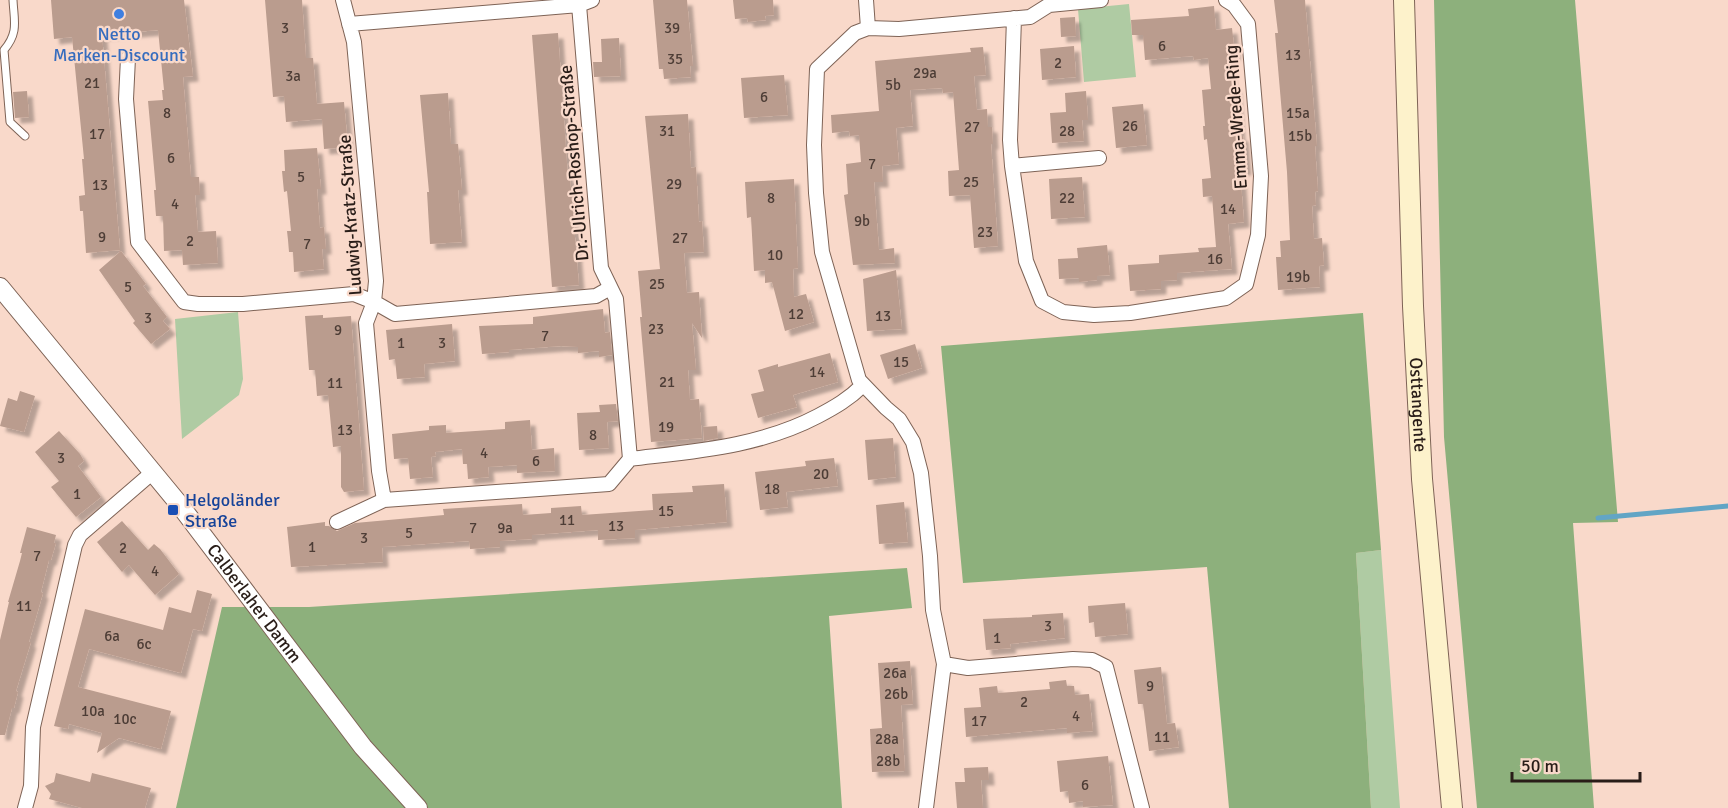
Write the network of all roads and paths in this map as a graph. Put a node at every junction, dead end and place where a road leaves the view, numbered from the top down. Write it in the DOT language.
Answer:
graph roads {
  1 [pos="13,0"];
  2 [pos="343,0"];
  3 [pos="866,0"];
  4 [pos="1101,0"];
  5 [pos="1226,0"];
  6 [pos="1404,0"];
  7 [pos="586,2"];
  8 [pos="1014,18"];
  9 [pos="349,24"];
  10 [pos="868,28"];
  11 [pos="128,58"];
  12 [pos="25,136"];
  13 [pos="1099,158"];
  14 [pos="1012,166"];
  15 [pos="0,287"];
  16 [pos="610,288"];
  17 [pos="374,302"];
  18 [pos="863,385"];
  19 [pos="630,459"];
  20 [pos="153,472"];
  21 [pos="384,500"];
  22 [pos="337,522"];
  23 [pos="944,664"];
  24 [pos="25,808"];
  25 [pos="418,808"];
  26 [pos="926,808"];
  27 [pos="1142,808"];
  28 [pos="1452,808"];
  1 -- 12 [label="lane"];
  2 -- 9 [label="street, Ludwig-Kratz-Straße"];
  3 -- 10 [label="street"];
  4 -- 8 [label="street"];
  5 -- 14 [label="street, Emma-Wrede-Ring"];
  6 -- 28 [label="main road, Osttangente"];
  7 -- 9 [label="street"];
  7 -- 16 [label="street, Dr.-Ulrich-Roshop-Straße"];
  8 -- 10 [label="street"];
  8 -- 14 [label="street, Emma-Wrede-Ring"];
  9 -- 17 [label="street, Ludwig-Kratz-Straße"];
  10 -- 18 [label="street"];
  11 -- 17 [label="street"];
  13 -- 14 [label="street"];
  15 -- 20 [label="street, Calberlaher Damm"];
  16 -- 17 [label="street"];
  16 -- 19 [label="street, Dr.-Ulrich-Roshop-Straße"];
  17 -- 21 [label="street, Ludwig-Kratz-Straße"];
  18 -- 19 [label="street"];
  18 -- 23 [label="street"];
  19 -- 21 [label="street"];
  20 -- 24 [label="street"];
  20 -- 25 [label="street, Calberlaher Damm"];
  21 -- 22 [label="street"];
  23 -- 26 [label="street"];
  23 -- 27 [label="street"];
}
